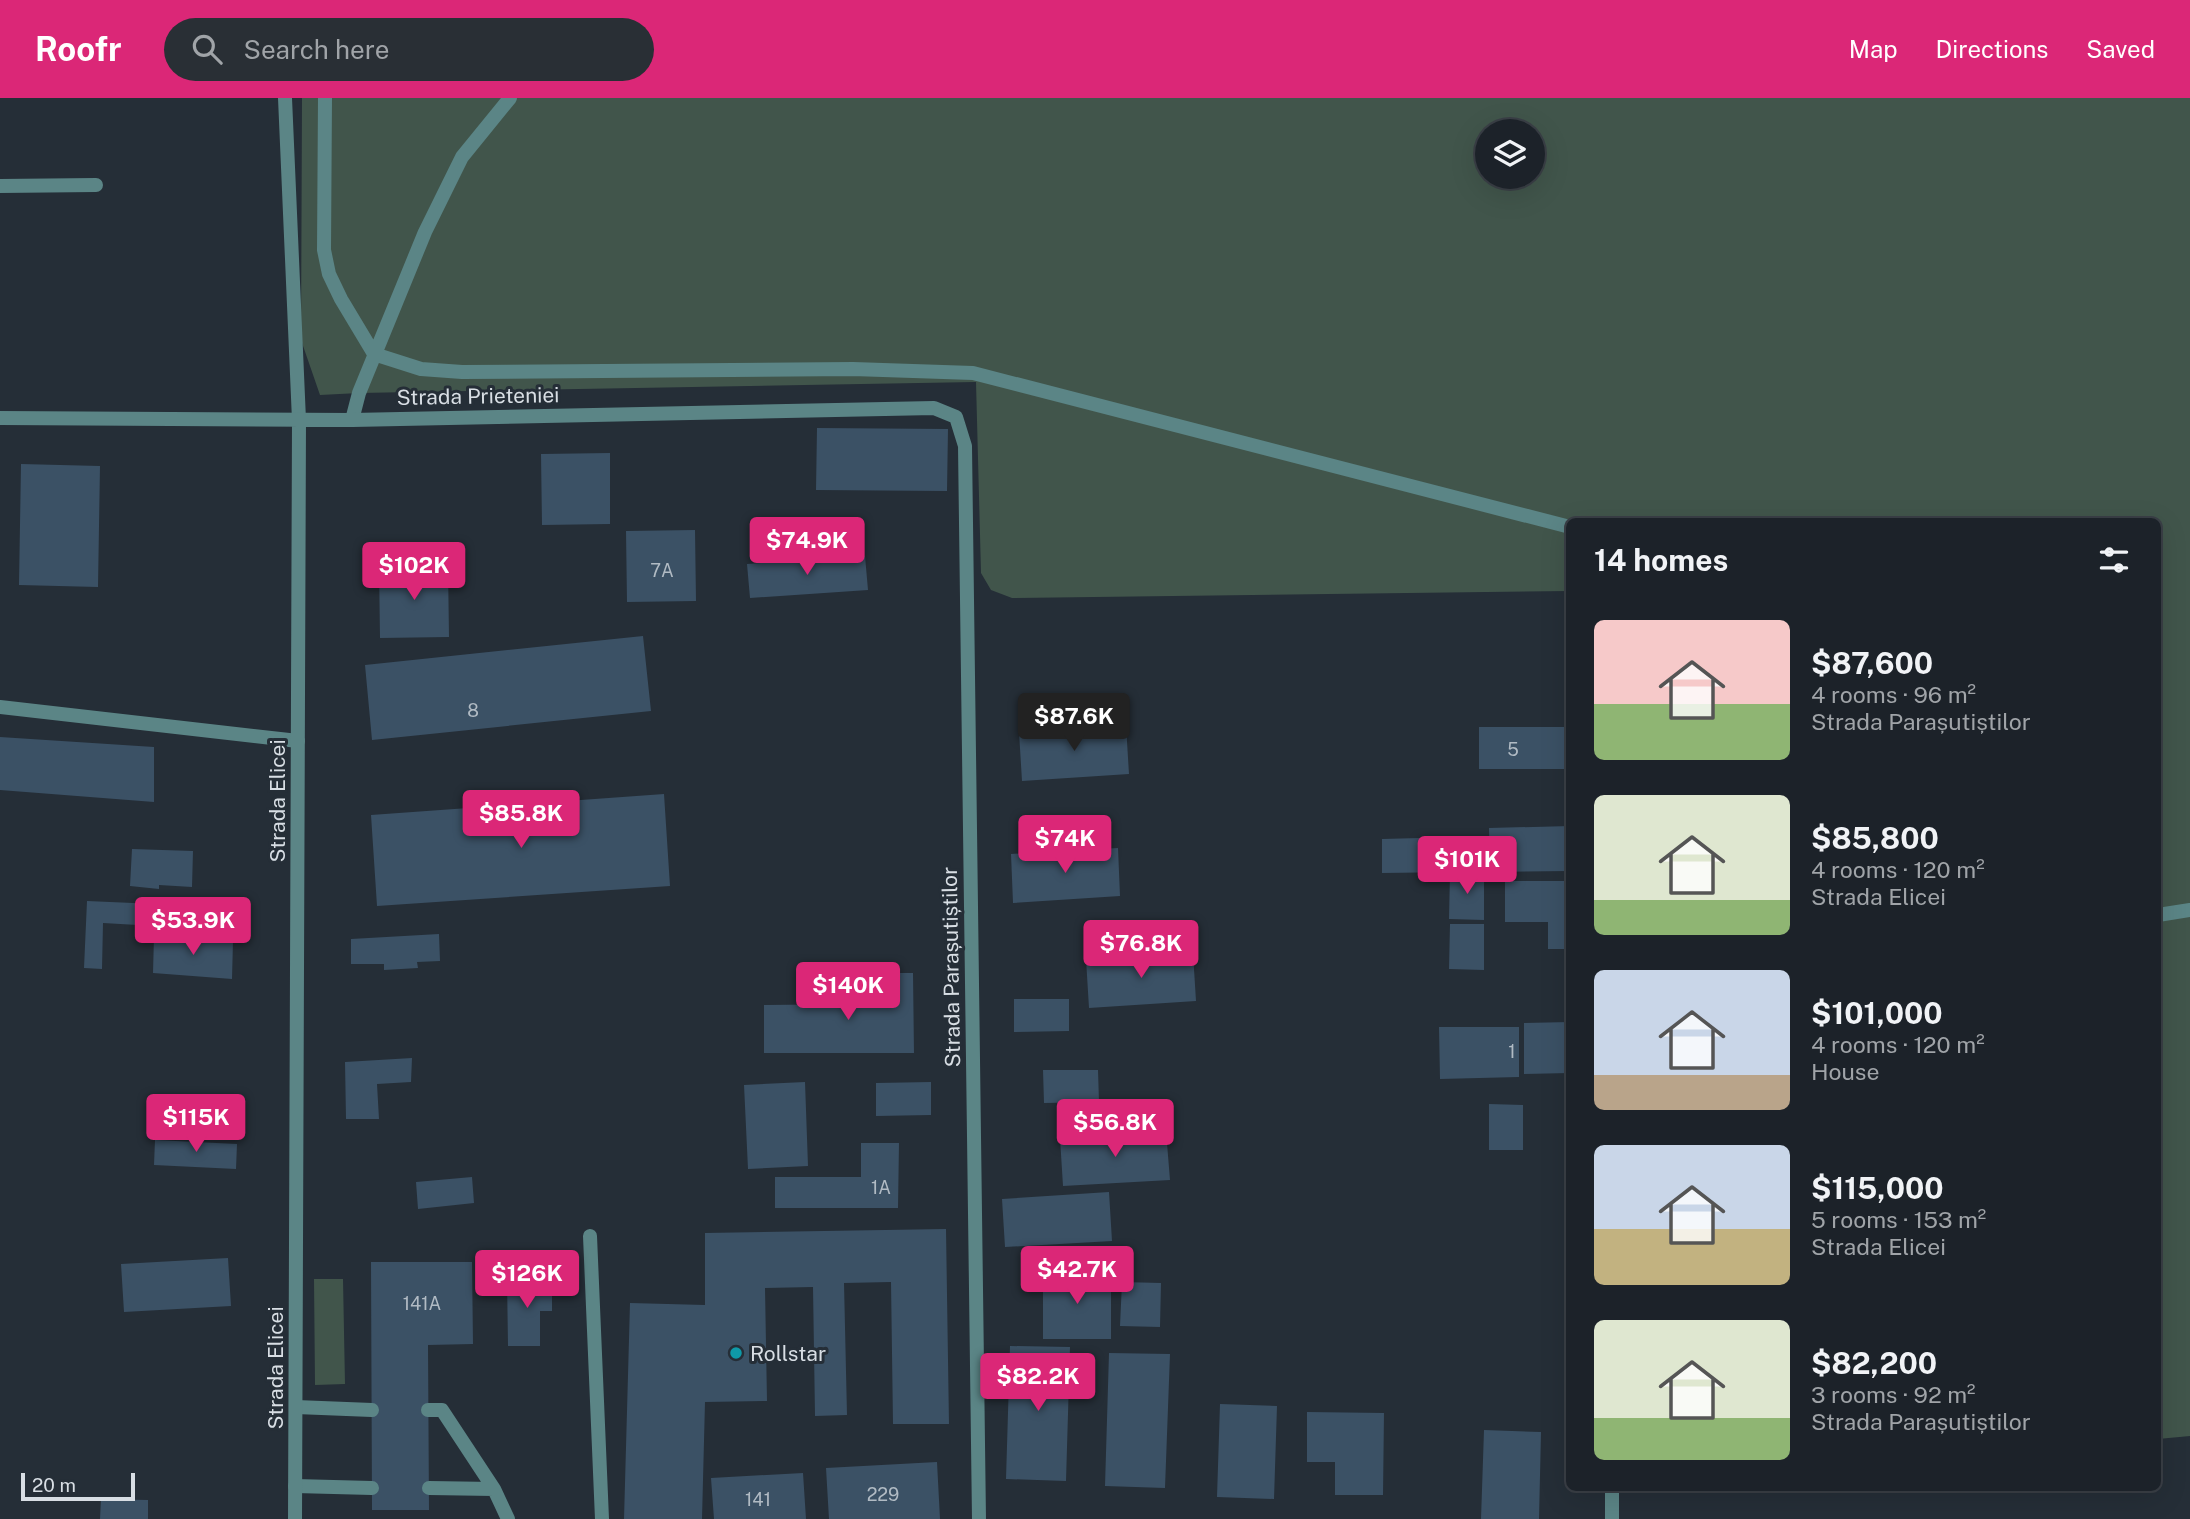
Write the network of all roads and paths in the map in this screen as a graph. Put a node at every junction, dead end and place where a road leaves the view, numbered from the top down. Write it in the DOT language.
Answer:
graph roads {
  1 [pos="285,98"];
  2 [pos="325,98"];
  3 [pos="510,98"];
  4 [pos="96,185"];
  5 [pos="0,186"];
  6 [pos="374,354"];
  7 [pos="956,417"];
  8 [pos="0,418"];
  9 [pos="299,420"];
  10 [pos="352,420"];
  11 [pos="1566,526"];
  12 [pos="0,707"];
  13 [pos="298,741"];
  14 [pos="2190,910"];
  15 [pos="2161,915"];
  16 [pos="590,1236"];
  17 [pos="296,1407"];
  18 [pos="372,1410"];
  19 [pos="428,1410"];
  20 [pos="295,1486"];
  21 [pos="372,1489"];
  22 [pos="429,1489"];
  23 [pos="494,1489"];
  24 [pos="1612,1491"];
  25 [pos="295,1519"];
  26 [pos="508,1519"];
  27 [pos="602,1519"];
  28 [pos="979,1519"];
  29 [pos="1612,1519"];
  1 -- 9 [label="street, Strada Elicei"];
  2 -- 6 [label="street"];
  3 -- 6 [label="street"];
  4 -- 5 [label="street"];
  6 -- 10 [label="street"];
  6 -- 11 [label="street"];
  7 -- 10 [label="street, Strada Prieteniei"];
  7 -- 28 [label="street, Strada Parașutiștilor"];
  8 -- 9 [label="street, Strada Prieteniei"];
  9 -- 10 [label="street, Strada Prieteniei"];
  9 -- 13 [label="street, Strada Elicei"];
  12 -- 13 [label="street"];
  13 -- 17 [label="street, Strada Elicei"];
  14 -- 15 [label="street"];
  16 -- 27 [label="street"];
  17 -- 18 [label="street"];
  17 -- 20 [label="street, Strada Elicei"];
  19 -- 23 [label="street"];
  20 -- 21 [label="street"];
  20 -- 25 [label="street, Strada Elicei"];
  22 -- 23 [label="street"];
  23 -- 26 [label="street"];
  24 -- 29 [label="street"];
}
